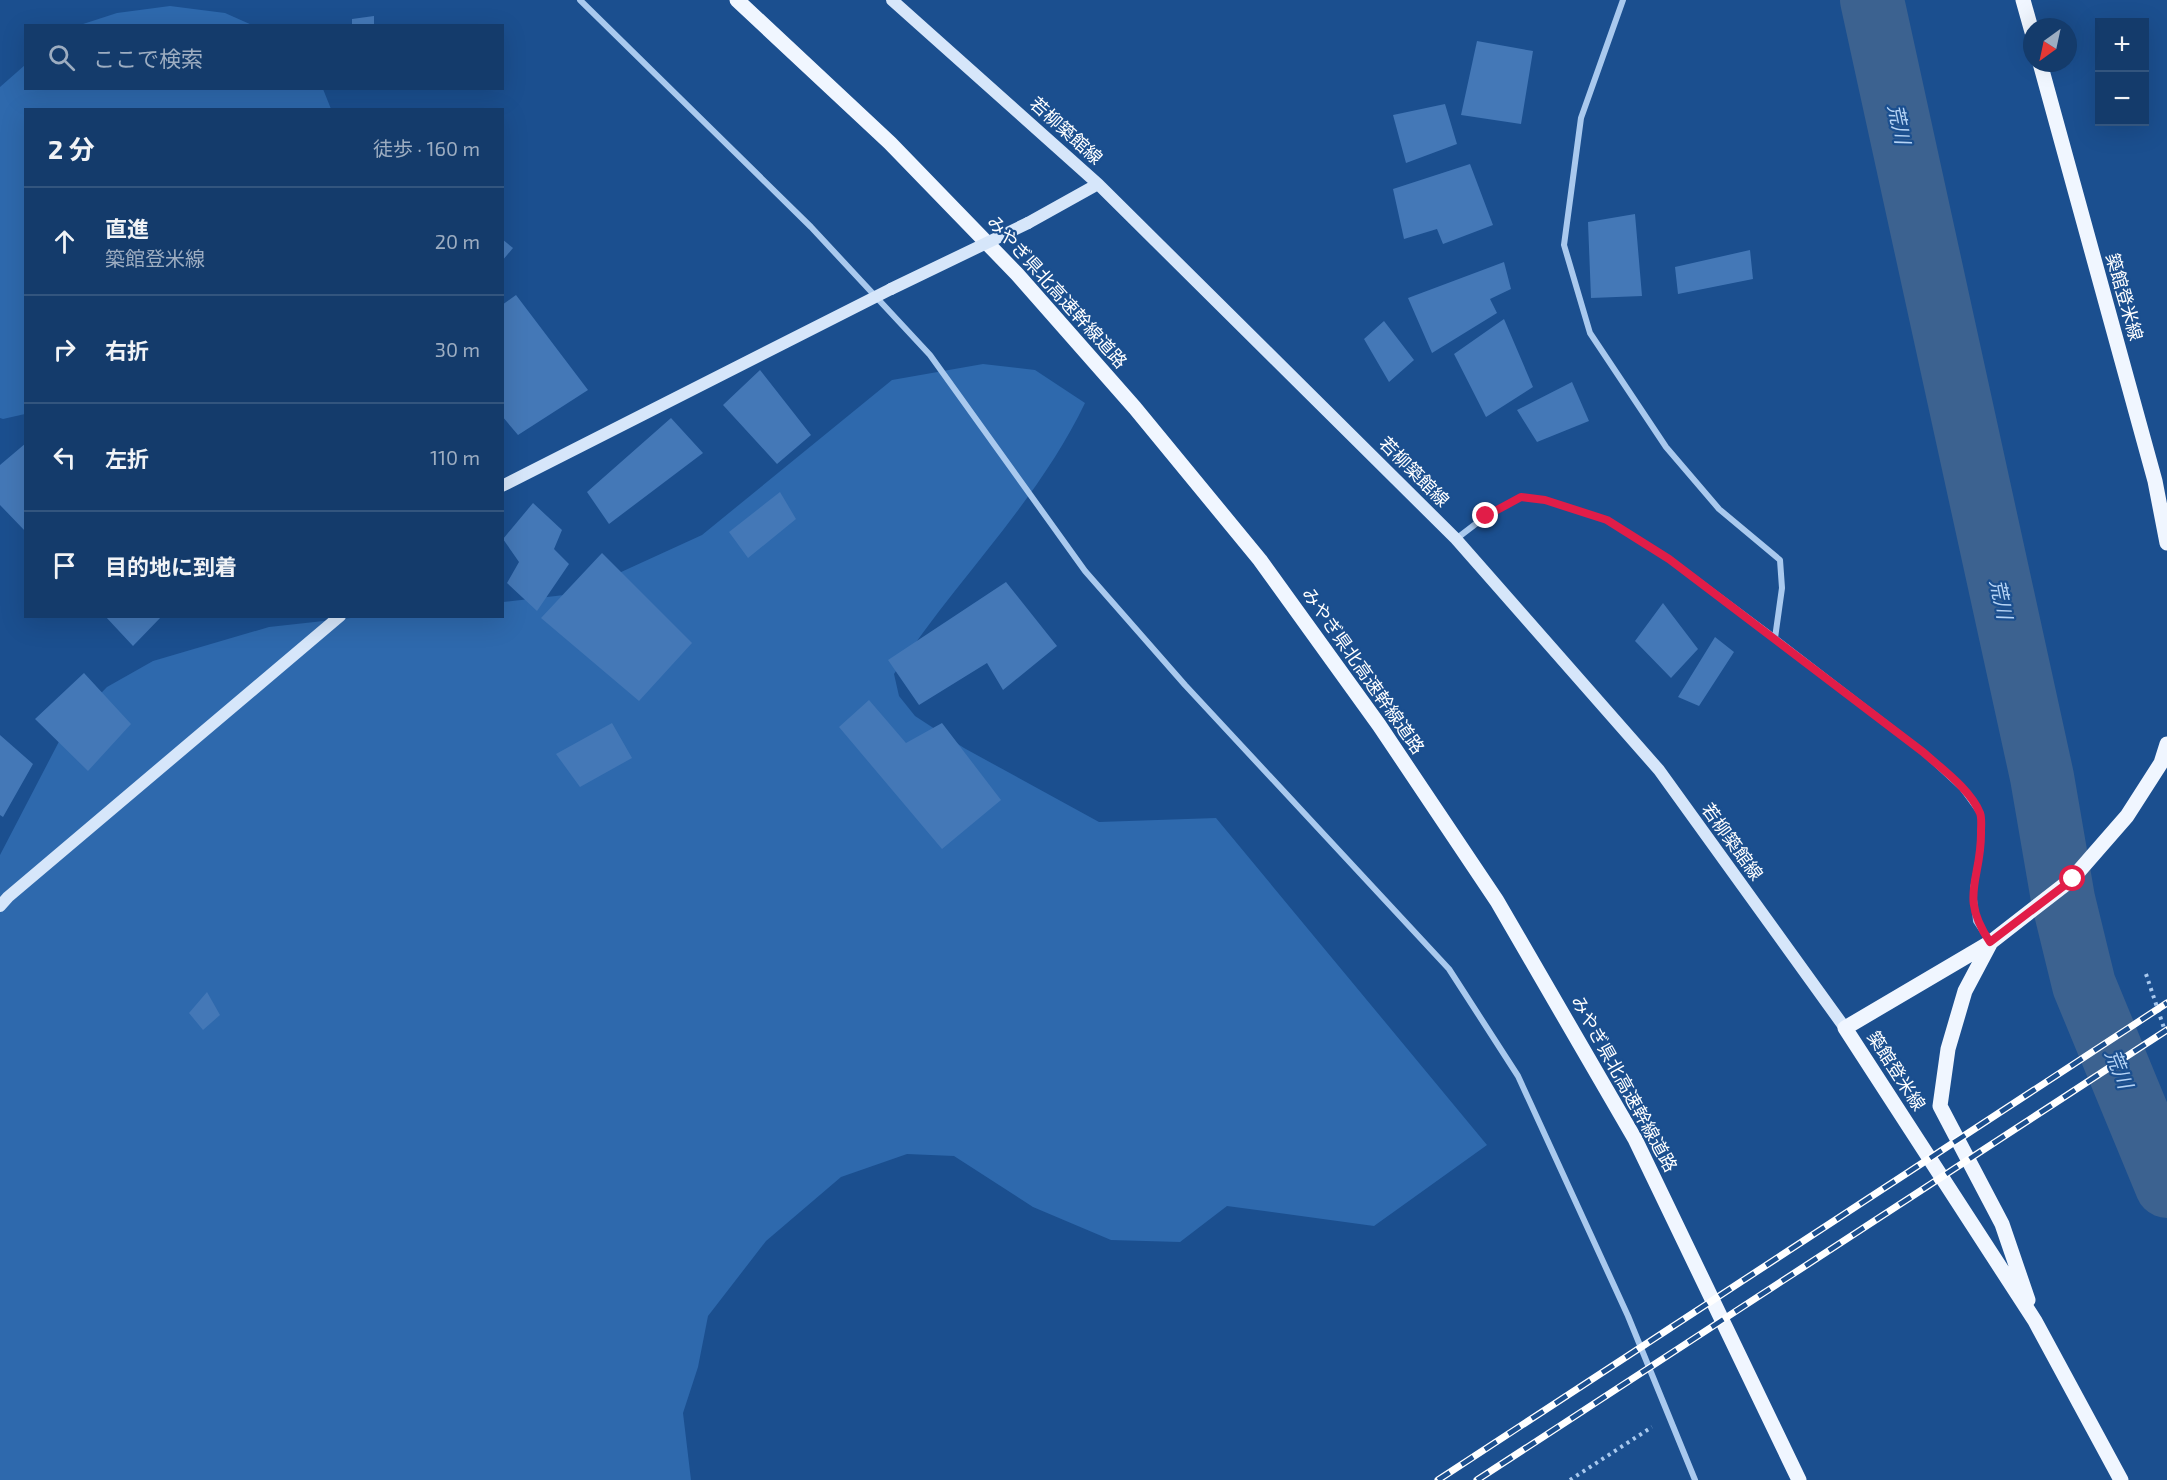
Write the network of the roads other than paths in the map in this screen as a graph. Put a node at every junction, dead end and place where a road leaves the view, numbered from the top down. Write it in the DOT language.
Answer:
graph roads {
  1 [pos="580,0"];
  2 [pos="736,0"];
  3 [pos="892,0"];
  4 [pos="1623,0"];
  5 [pos="2024,0"];
  6 [pos="2028,18"];
  7 [pos="2043,72"];
  8 [pos="1098,184"];
  9 [pos="877,297"];
  10 [pos="504,485"];
  11 [pos="1456,539"];
  12 [pos="2167,543"];
  13 [pos="338,618"];
  14 [pos="1775,638"];
  15 [pos="2167,744"];
  16 [pos="0,906"];
  17 [pos="1990,942"];
  18 [pos="1845,1028"];
  19 [pos="2035,1321"];
  20 [pos="1695,1480"];
  21 [pos="1799,1480"];
  22 [pos="2121,1480"];
  1 -- 9 [label="street"];
  2 -- 21 [label="main road, みやぎ県北高速幹線道路"];
  3 -- 8 [label="main road, 若柳築館線"];
  4 -- 14 [label="street"];
  5 -- 6 [label="main road"];
  7 -- 12 [label="main road, 築館登米線"];
  8 -- 9 [label="main road, bridge"];
  8 -- 11 [label="main road, 若柳築館線"];
  9 -- 10 [label="main road"];
  9 -- 20 [label="street"];
  11 -- 14 [label="street"];
  11 -- 18 [label="main road, 若柳築館線"];
  13 -- 16 [label="main road"];
  14 -- 17 [label="street"];
  15 -- 17 [label="main road, 築館登米線"];
  17 -- 18 [label="main road, 築館登米線"];
  17 -- 19 [label="main road"];
  18 -- 19 [label="main road, 築館登米線"];
  19 -- 22 [label="main road, 築館登米線"];
}
